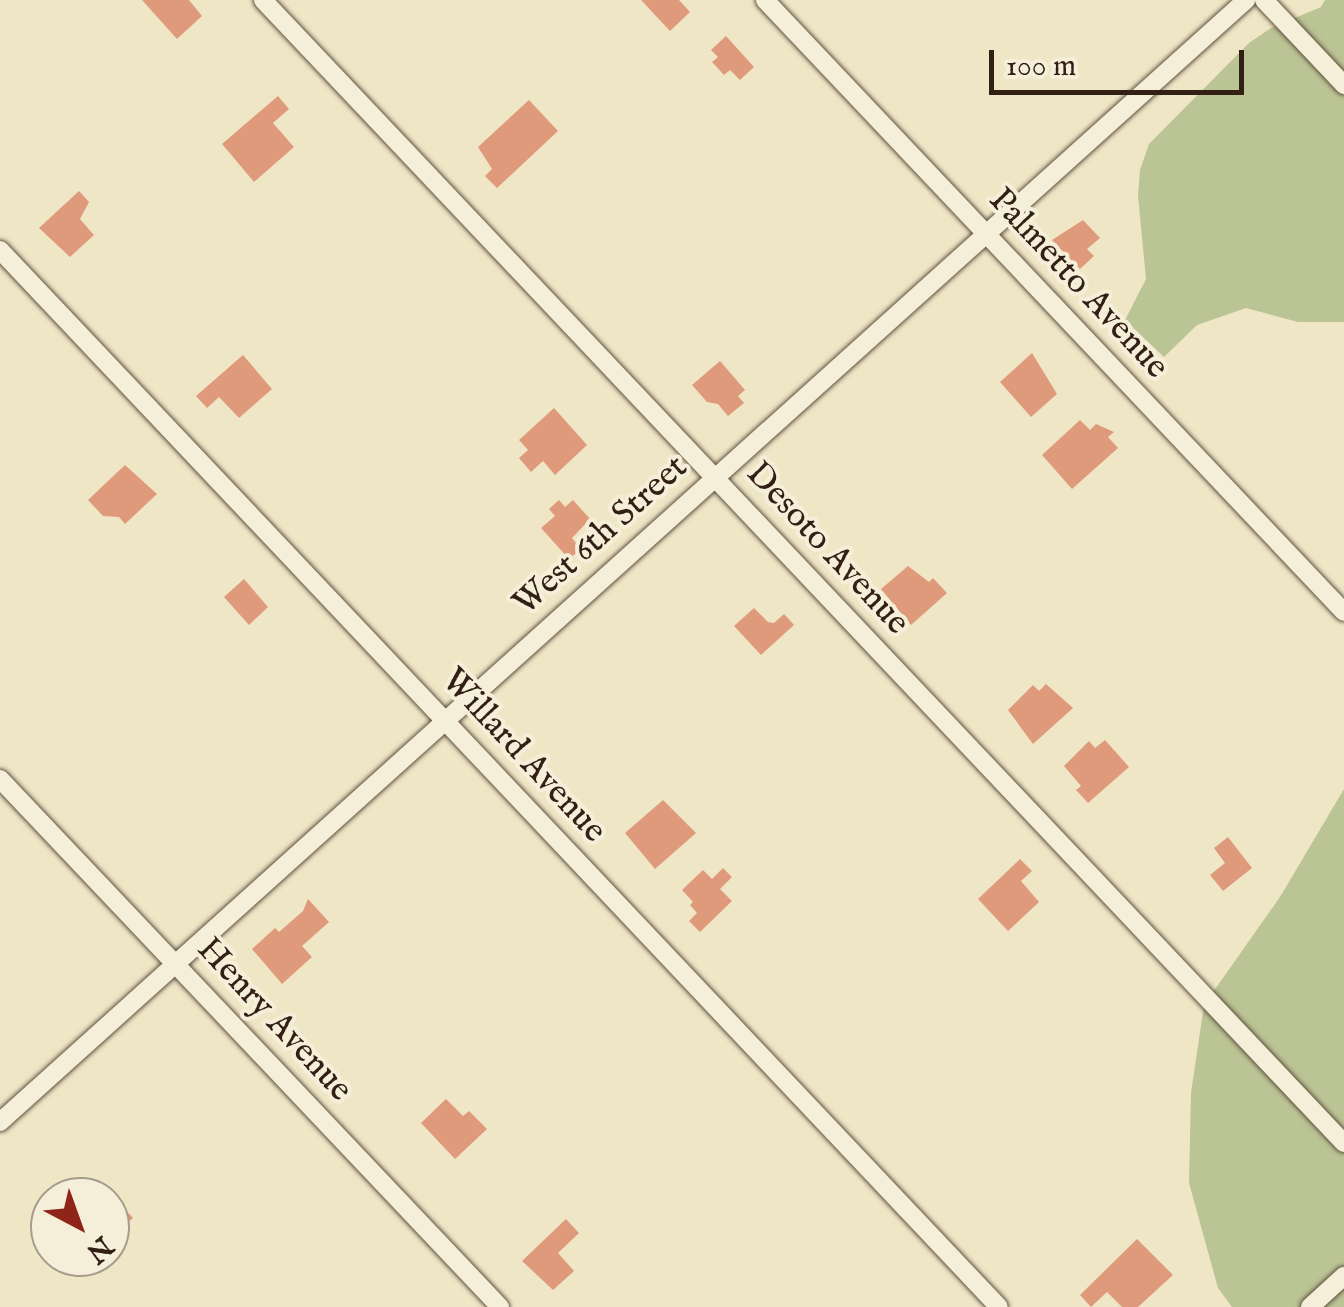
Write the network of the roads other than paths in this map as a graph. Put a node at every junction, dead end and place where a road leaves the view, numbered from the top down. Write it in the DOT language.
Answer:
graph roads {
  1 [pos="264,0"];
  2 [pos="765,0"];
  3 [pos="1246,0"];
  4 [pos="1264,0"];
  5 [pos="1344,84"];
  6 [pos="986,234"];
  7 [pos="0,250"];
  8 [pos="715,478"];
  9 [pos="1344,612"];
  10 [pos="444,721"];
  11 [pos="0,779"];
  12 [pos="175,963"];
  13 [pos="0,1122"];
  14 [pos="1344,1143"];
  15 [pos="1344,1276"];
  16 [pos="500,1307"];
  17 [pos="999,1307"];
  18 [pos="1310,1307"];
  1 -- 8 [label="street, Desoto Avenue"];
  2 -- 6 [label="street, Palmetto Avenue"];
  3 -- 6 [label="street, West 6th Street"];
  4 -- 5 [label="street"];
  6 -- 8 [label="street, West 6th Street"];
  6 -- 9 [label="street, Palmetto Avenue"];
  7 -- 10 [label="street, Willard Avenue"];
  8 -- 10 [label="street, West 6th Street"];
  8 -- 14 [label="street, Desoto Avenue"];
  10 -- 12 [label="street, West 6th Street"];
  10 -- 17 [label="street, Willard Avenue"];
  11 -- 12 [label="street, Henry Avenue"];
  12 -- 13 [label="street, West 6th Street"];
  12 -- 16 [label="street, Henry Avenue"];
  15 -- 18 [label="street"];
}
